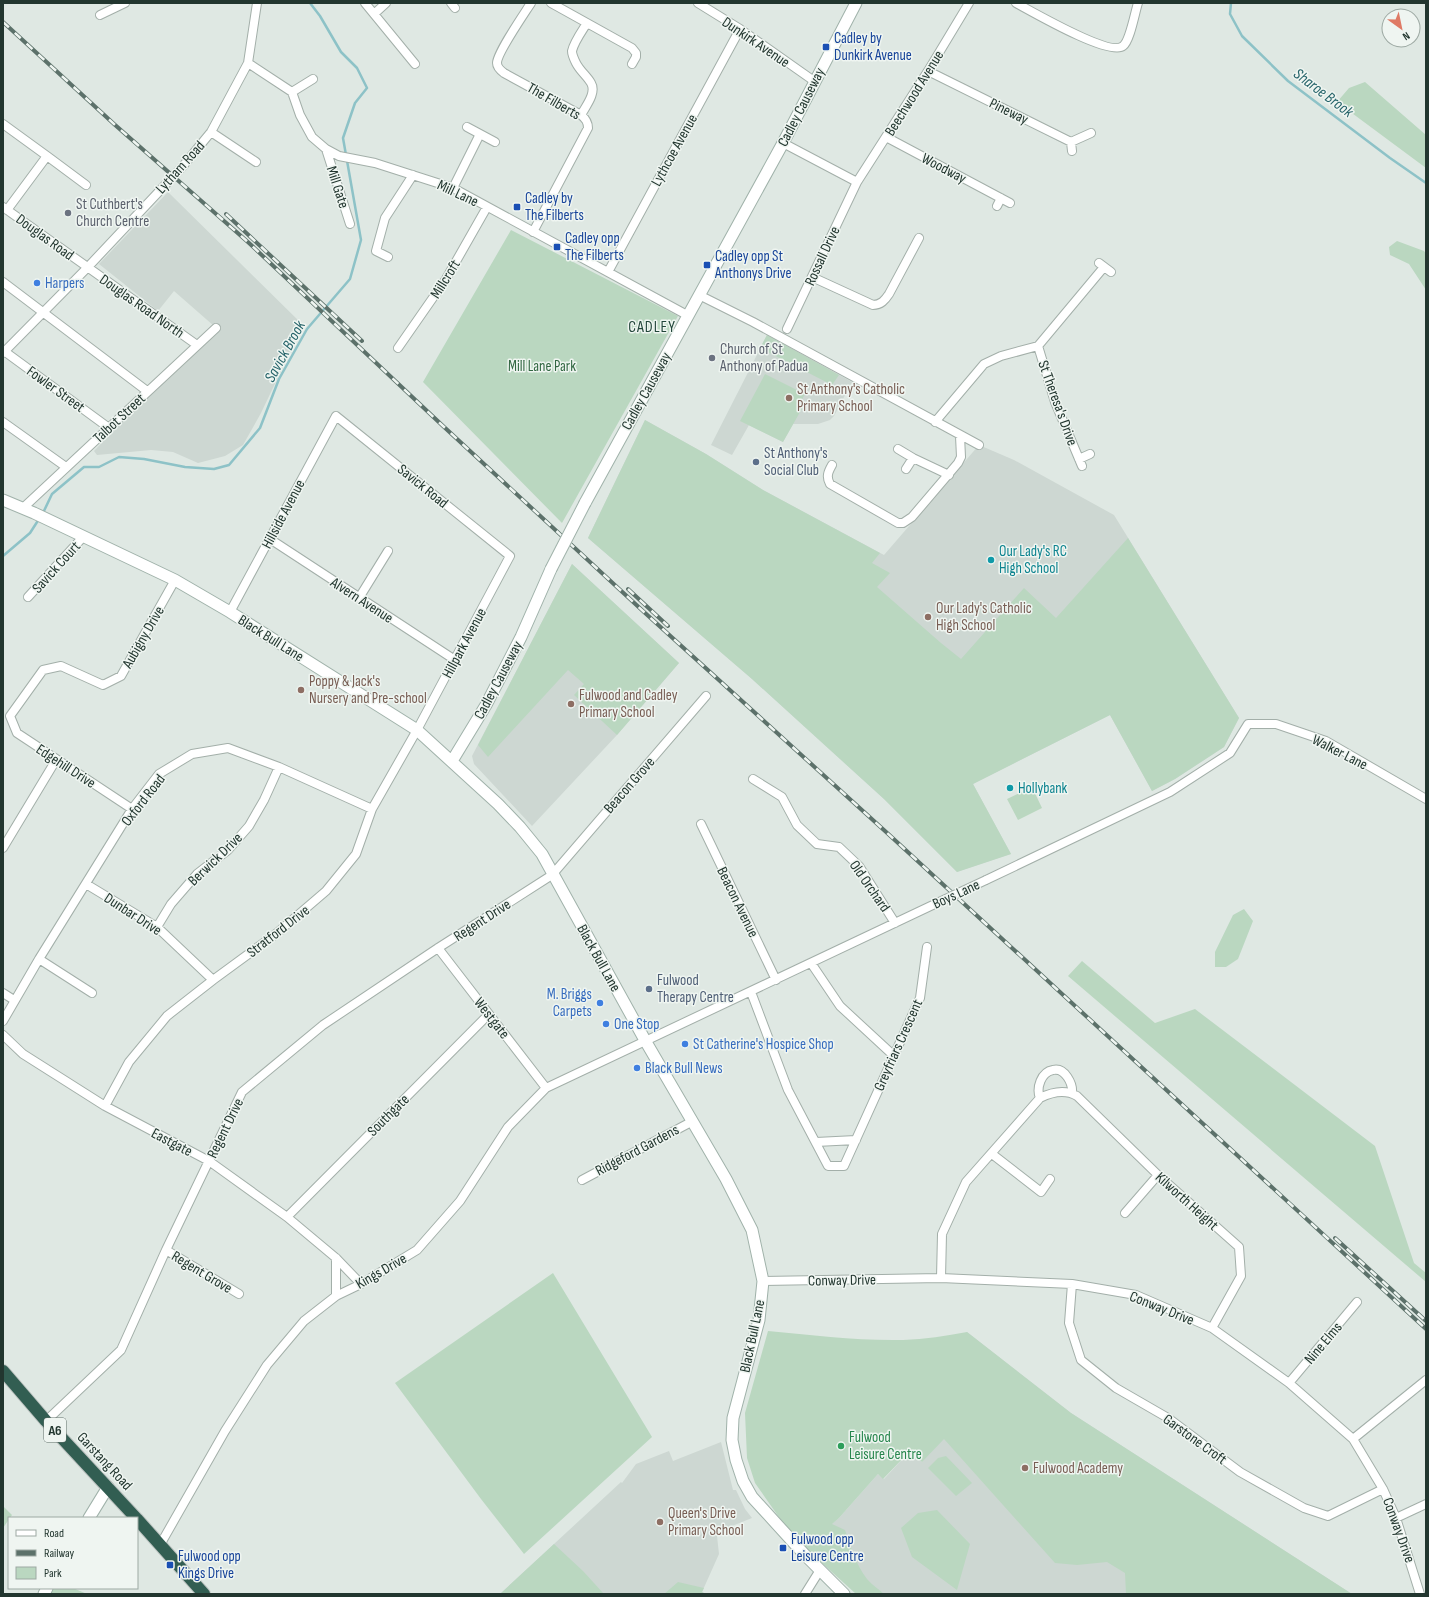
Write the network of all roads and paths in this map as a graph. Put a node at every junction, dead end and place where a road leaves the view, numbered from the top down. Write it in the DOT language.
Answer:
graph roads {
  1 [pos="125,3"];
  2 [pos="257,3"];
  3 [pos="365,3"];
  4 [pos="386,3"];
  5 [pos="531,3"];
  6 [pos="551,3"];
  7 [pos="698,3"];
  8 [pos="856,3"];
  9 [pos="969,3"];
  10 [pos="1016,3"];
  11 [pos="1138,3"];
  12 [pos="374,14"];
  13 [pos="100,15"];
  14 [pos="586,23"];
  15 [pos="740,29"];
  16 [pos="248,63"];
  17 [pos="415,64"];
  18 [pos="632,64"];
  19 [pos="928,71"];
  20 [pos="313,78"];
  21 [pos="814,81"];
  22 [pos="292,92"];
  23 [pos="581,115"];
  24 [pos="3,124"];
  25 [pos="467,127"];
  26 [pos="210,132"];
  27 [pos="1091,133"];
  28 [pos="480,134"];
  29 [pos="886,137"];
  30 [pos="496,142"];
  31 [pos="1071,142"];
  32 [pos="783,143"];
  33 [pos="326,150"];
  34 [pos="1072,151"];
  35 [pos="47,156"];
  36 [pos="256,162"];
  37 [pos="413,175"];
  38 [pos="857,182"];
  39 [pos="86,184"];
  40 [pos="453,188"];
  41 [pos="1001,198"];
  42 [pos="1010,202"];
  43 [pos="997,206"];
  44 [pos="487,207"];
  45 [pos="5,208"];
  46 [pos="350,224"];
  47 [pos="533,232"];
  48 [pos="919,238"];
  49 [pos="388,257"];
  50 [pos="87,268"];
  51 [pos="608,272"];
  52 [pos="1111,272"];
  53 [pos="812,276"];
  54 [pos="3,282"];
  55 [pos="699,295"];
  56 [pos="42,313"];
  57 [pos="687,315"];
  58 [pos="216,328"];
  59 [pos="787,329"];
  60 [pos="3,340"];
  61 [pos="197,345"];
  62 [pos="1038,346"];
  63 [pos="398,348"];
  64 [pos="6,350"];
  65 [pos="147,391"];
  66 [pos="336,416"];
  67 [pos="3,422"];
  68 [pos="935,422"];
  69 [pos="109,428"];
  70 [pos="960,436"];
  71 [pos="979,445"];
  72 [pos="898,449"];
  73 [pos="1090,454"];
  74 [pos="913,458"];
  75 [pos="832,465"];
  76 [pos="66,467"];
  77 [pos="906,468"];
  78 [pos="949,474"];
  79 [pos="3,500"];
  80 [pos="23,508"];
  81 [pos="83,537"];
  82 [pos="270,539"];
  83 [pos="388,550"];
  84 [pos="510,556"];
  85 [pos="175,580"];
  86 [pos="28,597"];
  87 [pos="360,598"];
  88 [pos="230,612"];
  89 [pos="455,660"];
  90 [pos="706,696"];
  91 [pos="10,716"];
  92 [pos="1248,724"];
  93 [pos="417,730"];
  94 [pos="56,760"];
  95 [pos="452,761"];
  96 [pos="279,768"];
  97 [pos="753,779"];
  98 [pos="1426,799"];
  99 [pos="132,809"];
  100 [pos="372,809"];
  101 [pos="701,824"];
  102 [pos="3,848"];
  103 [pos="552,875"];
  104 [pos="86,884"];
  105 [pos="895,923"];
  106 [pos="157,927"];
  107 [pos="927,947"];
  108 [pos="438,948"];
  109 [pos="39,959"];
  110 [pos="811,963"];
  111 [pos="213,980"];
  112 [pos="776,980"];
  113 [pos="3,992"];
  114 [pos="751,992"];
  115 [pos="92,993"];
  116 [pos="14,1000"];
  117 [pos="489,1014"];
  118 [pos="3,1020"];
  119 [pos="3,1036"];
  120 [pos="646,1042"];
  121 [pos="893,1055"];
  122 [pos="546,1088"];
  123 [pos="1072,1093"];
  124 [pos="1040,1098"];
  125 [pos="105,1106"];
  126 [pos="693,1121"];
  127 [pos="856,1140"];
  128 [pos="816,1142"];
  129 [pos="992,1154"];
  130 [pos="209,1161"];
  131 [pos="1158,1175"];
  132 [pos="1050,1179"];
  133 [pos="582,1180"];
  134 [pos="1125,1213"];
  135 [pos="287,1217"];
  136 [pos="166,1250"];
  137 [pos="336,1258"];
  138 [pos="941,1278"];
  139 [pos="763,1281"];
  140 [pos="361,1284"];
  141 [pos="1072,1284"];
  142 [pos="239,1294"];
  143 [pos="336,1296"];
  144 [pos="1358,1302"];
  145 [pos="1212,1328"];
  146 [pos="3,1371"];
  147 [pos="1426,1380"];
  148 [pos="1289,1383"];
  149 [pos="46,1421"];
  150 [pos="1354,1439"];
  151 [pos="108,1487"];
  152 [pos="1383,1489"];
  153 [pos="1426,1504"];
  154 [pos="90,1517"];
  155 [pos="134,1517"];
  156 [pos="1396,1518"];
  157 [pos="138,1521"];
  158 [pos="160,1545"];
  159 [pos="820,1570"];
  160 [pos="204,1594"];
  161 [pos="805,1594"];
  162 [pos="844,1594"];
  163 [pos="1420,1594"];
  1 -- 13 [label="street"];
  2 -- 16 [label="street, Lytham Road"];
  3 -- 12 [label="street"];
  4 -- 12 [label="street"];
  5 -- 23 [label="street, The Filberts"];
  6 -- 14 [label="street"];
  7 -- 15 [label="street, Dunkirk Avenue"];
  8 -- 21 [label="street, Cadley Causeway"];
  9 -- 19 [label="street, Beechwood Avenue"];
  10 -- 11 [label="street"];
  12 -- 17 [label="street"];
  14 -- 18 [label="street"];
  14 -- 23 [label="street"];
  15 -- 21 [label="street, Dunkirk Avenue"];
  15 -- 51 [label="street, Lythcoe Avenue"];
  16 -- 22 [label="street"];
  16 -- 26 [label="street, Lytham Road"];
  19 -- 29 [label="street, Beechwood Avenue"];
  19 -- 31 [label="street, Pineway"];
  20 -- 22 [label="street"];
  21 -- 32 [label="street, Cadley Causeway"];
  22 -- 33 [label="street, Mill Lane"];
  23 -- 47 [label="street, The Filberts"];
  24 -- 35 [label="street"];
  25 -- 28 [label="street"];
  26 -- 36 [label="street"];
  26 -- 50 [label="street, Lytham Road"];
  27 -- 31 [label="street"];
  28 -- 30 [label="street"];
  28 -- 40 [label="street"];
  29 -- 38 [label="street, Beechwood Avenue"];
  29 -- 41 [label="street, Woodway"];
  31 -- 34 [label="street"];
  32 -- 38 [label="street"];
  32 -- 55 [label="street, Cadley Causeway"];
  33 -- 37 [label="street, Mill Lane"];
  33 -- 46 [label="street, Mill Gate"];
  35 -- 39 [label="street"];
  35 -- 45 [label="street"];
  37 -- 40 [label="street, Mill Lane"];
  37 -- 49 [label="street"];
  38 -- 53 [label="street, Rossall Drive"];
  40 -- 44 [label="street, Mill Lane"];
  41 -- 42 [label="street, Woodway"];
  41 -- 43 [label="street"];
  44 -- 47 [label="street, Mill Lane"];
  44 -- 63 [label="street, Millcroft"];
  45 -- 50 [label="street, Douglas Road"];
  47 -- 51 [label="street, Mill Lane"];
  48 -- 53 [label="street"];
  50 -- 56 [label="street, Lytham Road"];
  50 -- 61 [label="street, Douglas Road North"];
  51 -- 57 [label="street, Mill Lane"];
  52 -- 62 [label="street"];
  53 -- 59 [label="street, Rossall Drive"];
  54 -- 56 [label="street"];
  55 -- 57 [label="street, Cadley Causeway"];
  55 -- 68 [label="street"];
  56 -- 64 [label="street, Lytham Road"];
  56 -- 65 [label="street"];
  57 -- 95 [label="street, Cadley Causeway, bridge"];
  58 -- 61 [label="street, Talbot Street"];
  60 -- 64 [label="street, Fowler Street"];
  61 -- 65 [label="street, Talbot Street"];
  62 -- 68 [label="street"];
  62 -- 73 [label="street, St Theresa's Drive"];
  64 -- 69 [label="street, Fowler Street"];
  65 -- 69 [label="street, Talbot Street"];
  66 -- 82 [label="street, Hillside Avenue"];
  66 -- 84 [label="street, Savick Road"];
  67 -- 76 [label="street"];
  68 -- 70 [label="street"];
  69 -- 76 [label="street, Talbot Street"];
  70 -- 71 [label="street"];
  70 -- 78 [label="street"];
  72 -- 74 [label="street"];
  74 -- 77 [label="street"];
  74 -- 78 [label="street"];
  75 -- 78 [label="street"];
  76 -- 80 [label="street, Talbot Street"];
  79 -- 80 [label="street"];
  80 -- 81 [label="street, Black Bull Lane"];
  81 -- 85 [label="street, Black Bull Lane"];
  81 -- 86 [label="street, Savick Court"];
  82 -- 87 [label="street, Alvern Avenue"];
  82 -- 88 [label="street, Hillside Avenue"];
  83 -- 87 [label="street"];
  84 -- 89 [label="street, Hillpark Avenue"];
  85 -- 88 [label="street, Black Bull Lane"];
  85 -- 91 [label="street, Aubigny Drive"];
  87 -- 89 [label="street, Alvern Avenue"];
  88 -- 93 [label="street, Black Bull Lane"];
  89 -- 93 [label="street, Hillpark Avenue"];
  90 -- 103 [label="street, Beacon Grove"];
  91 -- 94 [label="street, Edgehill Drive"];
  92 -- 98 [label="street, Walker Lane"];
  92 -- 105 [label="street, Boys Lane, bridge"];
  93 -- 95 [label="street, Black Bull Lane"];
  93 -- 100 [label="street, Stratford Drive"];
  94 -- 99 [label="street, Edgehill Drive"];
  94 -- 102 [label="street"];
  95 -- 103 [label="street, Black Bull Lane"];
  96 -- 99 [label="street, Oxford Road"];
  96 -- 100 [label="street, Oxford Road"];
  96 -- 106 [label="street, Berwick Drive"];
  97 -- 105 [label="street, Old Orchard"];
  99 -- 104 [label="street, Oxford Road"];
  100 -- 111 [label="street, Stratford Drive"];
  101 -- 112 [label="street, Beacon Avenue"];
  103 -- 108 [label="street, Regent Drive"];
  103 -- 120 [label="street, Black Bull Lane"];
  104 -- 106 [label="street, Dunbar Drive"];
  104 -- 109 [label="street, Oxford Road"];
  105 -- 110 [label="street, Boys Lane"];
  106 -- 111 [label="street, Dunbar Drive"];
  107 -- 121 [label="street, Greyfriars Crescent"];
  108 -- 117 [label="street, Westgate"];
  108 -- 130 [label="street, Regent Drive"];
  109 -- 115 [label="street"];
  109 -- 116 [label="street, Oxford Road"];
  110 -- 112 [label="street, Boys Lane"];
  110 -- 121 [label="street"];
  111 -- 125 [label="street, Stratford Drive"];
  112 -- 114 [label="street, Boys Lane"];
  113 -- 116 [label="street"];
  114 -- 120 [label="street, Boys Lane"];
  114 -- 128 [label="street, Greyfriars Crescent"];
  116 -- 118 [label="street, Oxford Road"];
  117 -- 122 [label="street, Westgate"];
  117 -- 135 [label="street, Southgate"];
  119 -- 125 [label="street, Eastgate"];
  120 -- 122 [label="street, Kings Drive"];
  120 -- 126 [label="street, Black Bull Lane"];
  121 -- 127 [label="street, Greyfriars Crescent"];
  122 -- 140 [label="street, Kings Drive"];
  123 -- 124 [label="street"];
  123 -- 124 [label="street, Kilworth Height"];
  123 -- 131 [label="street, Kilworth Height"];
  124 -- 129 [label="street"];
  125 -- 130 [label="street, Eastgate"];
  126 -- 133 [label="street, Ridgeford Gardens"];
  126 -- 139 [label="street, Black Bull Lane"];
  127 -- 128 [label="street"];
  127 -- 128 [label="street, Greyfriars Crescent"];
  129 -- 132 [label="street"];
  129 -- 138 [label="street"];
  130 -- 135 [label="street, Eastgate"];
  130 -- 136 [label="street, Regent Drive"];
  131 -- 134 [label="street"];
  131 -- 145 [label="street, Kilworth Height"];
  135 -- 137 [label="street, Eastgate"];
  136 -- 142 [label="street, Regent Grove"];
  136 -- 149 [label="street, Regent Drive"];
  137 -- 140 [label="street, Eastgate"];
  137 -- 143 [label="street"];
  138 -- 139 [label="street, Conway Drive"];
  138 -- 141 [label="street, Conway Drive"];
  139 -- 159 [label="street, Black Bull Lane"];
  140 -- 143 [label="street, Kings Drive"];
  141 -- 145 [label="street, Conway Drive"];
  141 -- 152 [label="street, Garstone Croft"];
  143 -- 158 [label="street, Kings Drive"];
  144 -- 148 [label="street, Nine Elms"];
  145 -- 148 [label="street, Conway Drive"];
  146 -- 149 [label="highway, Garstang Road / A6"];
  147 -- 150 [label="street"];
  148 -- 150 [label="street, Conway Drive"];
  149 -- 151 [label="highway, Garstang Road / A6"];
  150 -- 152 [label="street, Conway Drive"];
  151 -- 154 [label="street"];
  151 -- 155 [label="highway, Garstang Road / A6"];
  152 -- 156 [label="street, Conway Drive"];
  153 -- 156 [label="street"];
  156 -- 163 [label="street, Conway Drive"];
  157 -- 158 [label="highway, Garstang Road / A6"];
  158 -- 160 [label="highway, Garstang Road / A6"];
  159 -- 161 [label="street"];
  159 -- 162 [label="street, Black Bull Lane"];
}
